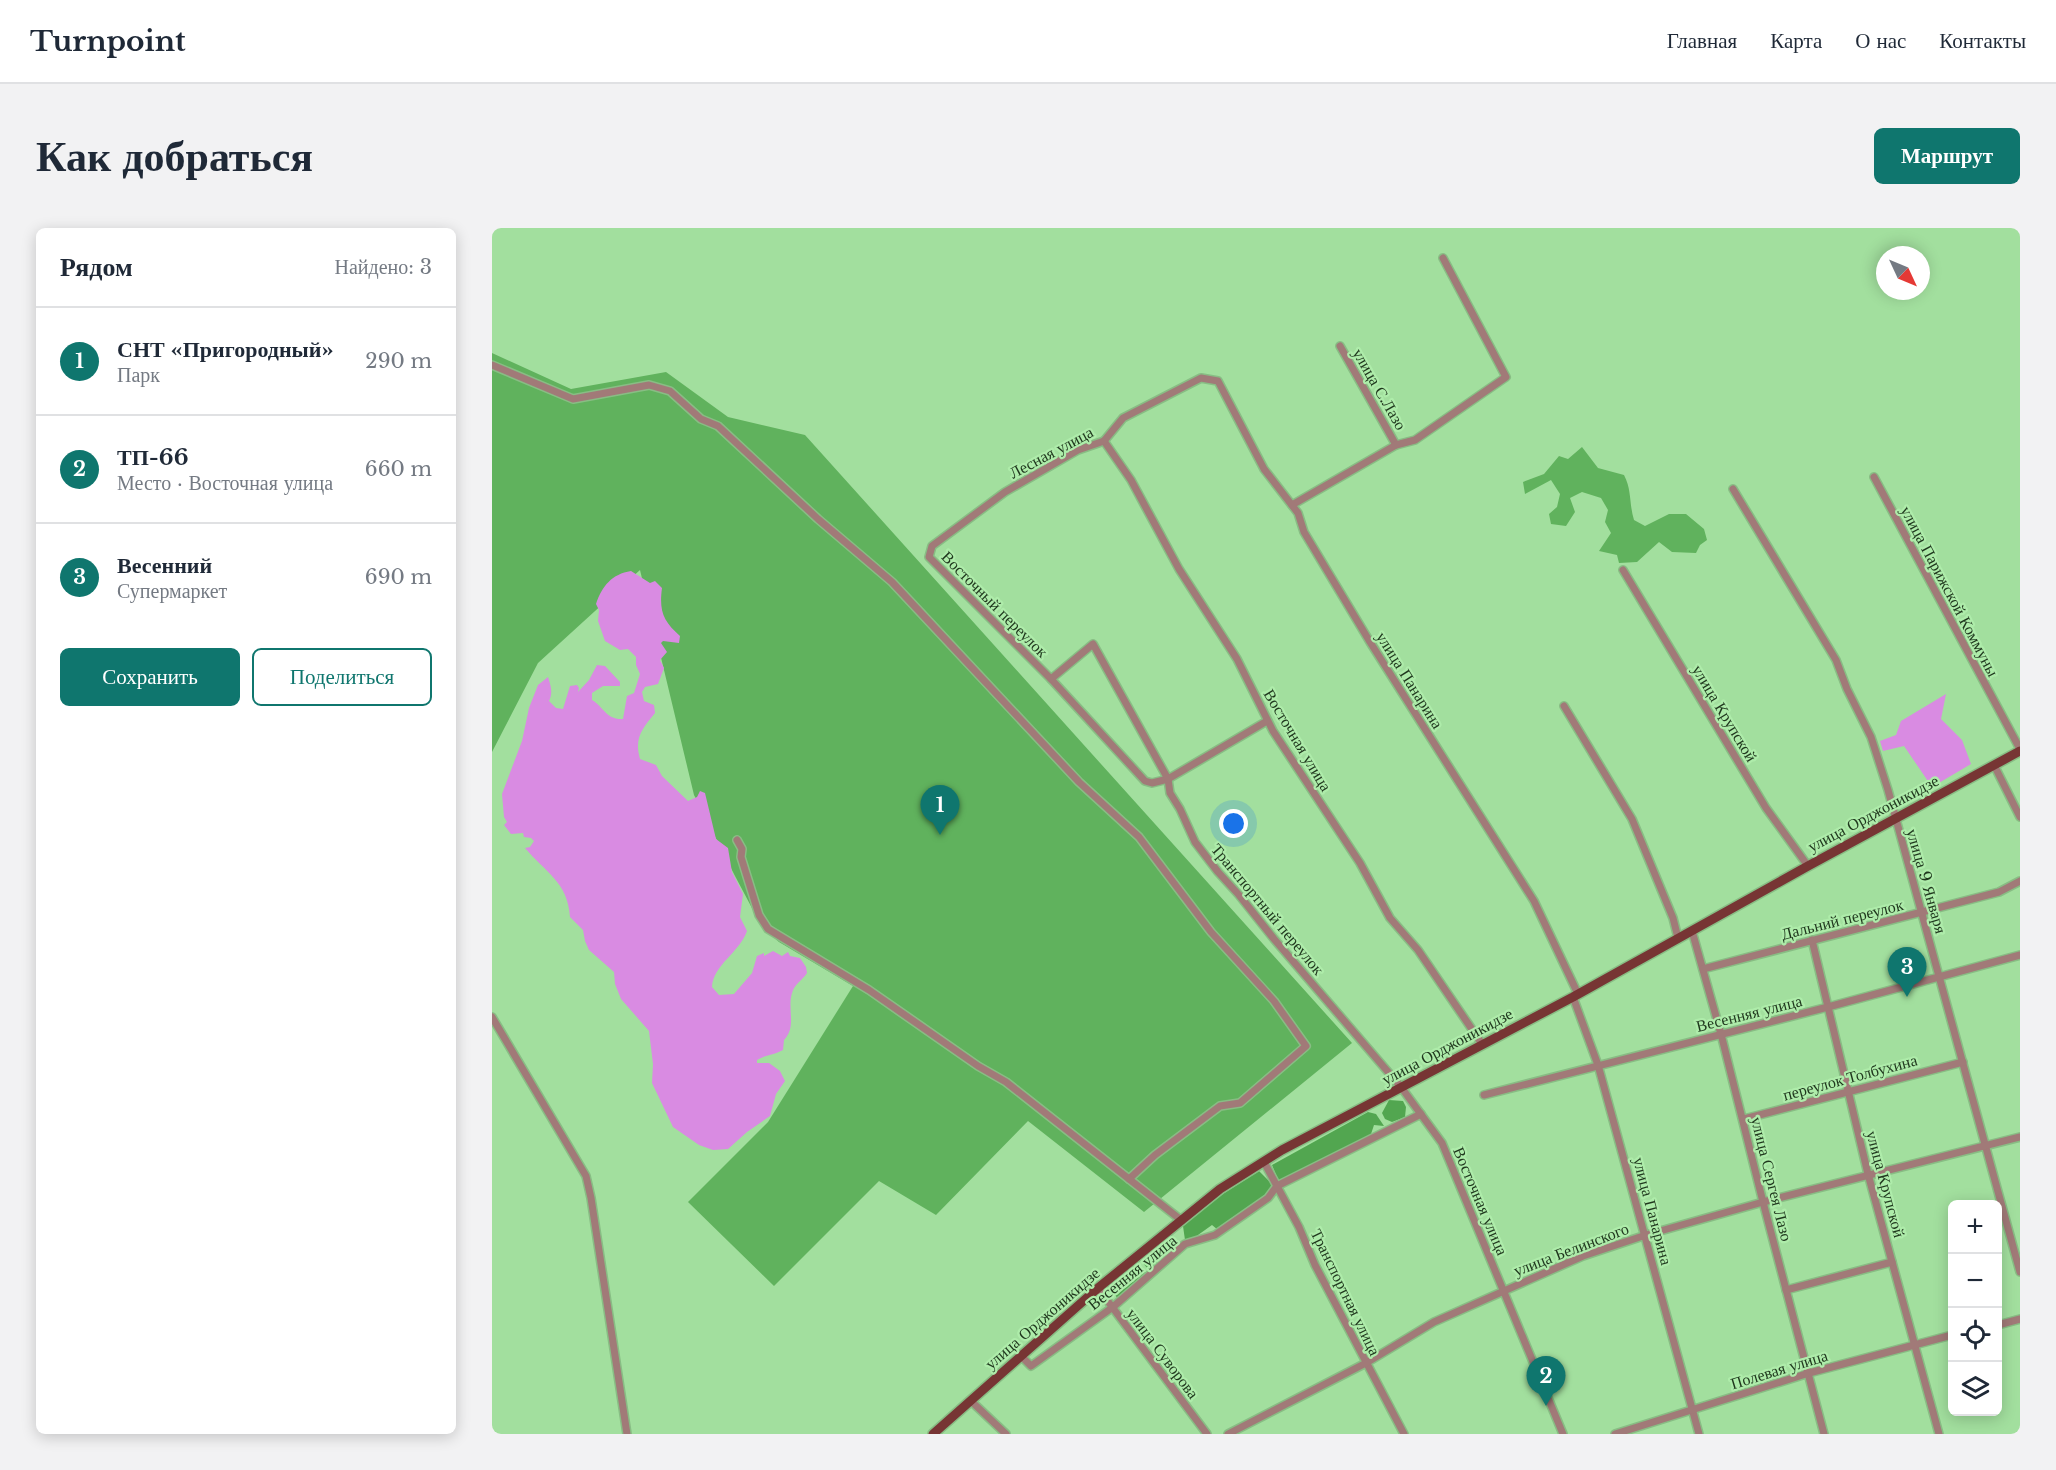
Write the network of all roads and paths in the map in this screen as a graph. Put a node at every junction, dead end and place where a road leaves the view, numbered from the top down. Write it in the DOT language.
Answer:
graph roads {
  1 [pos="1443,258"];
  2 [pos="1340,346"];
  3 [pos="492,365"];
  4 [pos="1218,381"];
  5 [pos="1104,441"];
  6 [pos="1396,445"];
  7 [pos="1874,477"];
  8 [pos="1733,489"];
  9 [pos="1292,505"];
  10 [pos="932,546"];
  11 [pos="1623,570"];
  12 [pos="1051,678"];
  13 [pos="1564,706"];
  14 [pos="1268,721"];
  15 [pos="2020,750"];
  16 [pos="1994,765"];
  17 [pos="1168,778"];
  18 [pos="2020,817"];
  19 [pos="1895,818"];
  20 [pos="737,840"];
  21 [pos="1808,866"];
  22 [pos="2020,881"];
  23 [pos="1923,912"];
  24 [pos="1692,931"];
  25 [pos="1678,938"];
  26 [pos="1812,940"];
  27 [pos="2020,955"];
  28 [pos="1703,969"];
  29 [pos="1940,977"];
  30 [pos="1576,996"];
  31 [pos="1828,1007"];
  32 [pos="492,1017"];
  33 [pos="1721,1034"];
  34 [pos="1482,1044"];
  35 [pos="1963,1062"];
  36 [pos="1598,1065"];
  37 [pos="1401,1087"];
  38 [pos="1849,1091"];
  39 [pos="1484,1095"];
  40 [pos="1421,1114"];
  41 [pos="1743,1119"];
  42 [pos="2020,1137"];
  43 [pos="1984,1147"];
  44 [pos="1264,1162"];
  45 [pos="1868,1174"];
  46 [pos="1129,1179"];
  47 [pos="1276,1185"];
  48 [pos="1763,1202"];
  49 [pos="1180,1220"];
  50 [pos="1646,1235"];
  51 [pos="1892,1262"];
  52 [pos="2020,1272"];
  53 [pos="1098,1288"];
  54 [pos="1503,1290"];
  55 [pos="1786,1290"];
  56 [pos="1113,1307"];
  57 [pos="2020,1319"];
  58 [pos="2002,1324"];
  59 [pos="1948,1336"];
  60 [pos="1914,1344"];
  61 [pos="1021,1356"];
  62 [pos="1366,1363"];
  63 [pos="1809,1373"];
  64 [pos="971,1401"];
  65 [pos="1692,1410"];
  66 [pos="627,1434"];
  67 [pos="933,1434"];
  68 [pos="1006,1434"];
  69 [pos="1207,1434"];
  70 [pos="1228,1434"];
  71 [pos="1404,1434"];
  72 [pos="1563,1434"];
  73 [pos="1615,1434"];
  74 [pos="1699,1434"];
  75 [pos="1824,1434"];
  76 [pos="1939,1434"];
  1 -- 6 [label="street"];
  2 -- 6 [label="street, улица С.Лазо"];
  3 -- 46 [label="street"];
  4 -- 5 [label="street, Лесная улица"];
  4 -- 9 [label="street, улица Панарина"];
  5 -- 10 [label="street, Лесная улица"];
  5 -- 14 [label="street, Восточная улица"];
  6 -- 9 [label="street"];
  7 -- 15 [label="street, улица Парижской Коммуны"];
  8 -- 19 [label="street, улица 9 Января"];
  9 -- 30 [label="street, улица Панарина"];
  10 -- 12 [label="street, Восточный переулок"];
  11 -- 21 [label="street, улица Крупской"];
  12 -- 17 [label="street"];
  12 -- 17 [label="street, Восточный переулок"];
  13 -- 25 [label="street"];
  14 -- 17 [label="street"];
  14 -- 34 [label="street, Восточная улица"];
  15 -- 16 [label="main road, улица Орджоникидзе"];
  16 -- 18 [label="street"];
  16 -- 19 [label="main road, улица Орджоникидзе"];
  17 -- 37 [label="street, Транспортный переулок"];
  19 -- 21 [label="main road, улица Орджоникидзе"];
  19 -- 23 [label="street, улица 9 Января"];
  20 -- 46 [label="street"];
  21 -- 24 [label="main road, улица Орджоникидзе"];
  22 -- 23 [label="street, Дальний переулок"];
  23 -- 26 [label="street, Дальний переулок"];
  23 -- 29 [label="street, улица 9 Января"];
  24 -- 25 [label="main road, улица Орджоникидзе"];
  24 -- 28 [label="street, улица Сергея Лазо"];
  25 -- 30 [label="main road, улица Орджоникидзе"];
  26 -- 28 [label="street, Дальний переулок"];
  26 -- 31 [label="street, улица Крупской"];
  27 -- 29 [label="street, Весенняя улица"];
  28 -- 33 [label="street, улица Сергея Лазо"];
  29 -- 31 [label="street, Весенняя улица"];
  29 -- 35 [label="street, улица 9 Января"];
  30 -- 34 [label="main road, улица Орджоникидзе"];
  30 -- 36 [label="street, улица Панарина"];
  31 -- 33 [label="street, Весенняя улица"];
  31 -- 38 [label="street, улица Крупской"];
  32 -- 66 [label="street"];
  33 -- 36 [label="street, Весенняя улица"];
  33 -- 41 [label="street, улица Сергея Лазо"];
  34 -- 37 [label="main road, улица Орджоникидзе"];
  35 -- 38 [label="street, переулок Толбухина"];
  35 -- 43 [label="street, улица 9 Января"];
  36 -- 39 [label="street, Весенняя улица"];
  36 -- 50 [label="street, улица Панарина"];
  37 -- 40 [label="street, Восточная улица"];
  37 -- 44 [label="main road, улица Орджоникидзе"];
  38 -- 41 [label="street, переулок Толбухина"];
  38 -- 45 [label="street, улица Крупской"];
  40 -- 47 [label="street, Весенняя улица"];
  40 -- 54 [label="street, Восточная улица"];
  41 -- 48 [label="street, улица Сергея Лазо"];
  42 -- 43 [label="street, улица Белинского"];
  43 -- 45 [label="street, улица Белинского"];
  43 -- 52 [label="street, улица 9 Января"];
  44 -- 47 [label="street, Транспортная улица"];
  44 -- 49 [label="main road, улица Орджоникидзе"];
  45 -- 48 [label="street, улица Белинского"];
  45 -- 51 [label="street, улица Крупской"];
  46 -- 49 [label="street"];
  47 -- 56 [label="street, Весенняя улица"];
  47 -- 62 [label="street, Транспортная улица"];
  48 -- 50 [label="street, улица Белинского"];
  48 -- 55 [label="street, улица Сергея Лазо"];
  49 -- 53 [label="main road, улица Орджоникидзе"];
  50 -- 54 [label="street, улица Белинского"];
  50 -- 65 [label="street, улица Панарина"];
  51 -- 55 [label="street"];
  51 -- 60 [label="street, улица Крупской"];
  53 -- 56 [label="street, улица Суворова"];
  53 -- 61 [label="main road, улица Орджоникидзе"];
  54 -- 62 [label="street, улица Белинского"];
  54 -- 72 [label="street, Восточная улица"];
  55 -- 63 [label="street, улица Сергея Лазо"];
  56 -- 61 [label="street, Весенняя улица"];
  56 -- 69 [label="street, улица Суворова"];
  57 -- 58 [label="street"];
  59 -- 60 [label="street, Полевая улица"];
  60 -- 63 [label="street, Полевая улица"];
  60 -- 76 [label="street, улица Крупской"];
  61 -- 64 [label="main road, улица Орджоникидзе"];
  62 -- 70 [label="street, улица Белинского"];
  62 -- 71 [label="street, Транспортная улица"];
  63 -- 65 [label="street, Полевая улица"];
  63 -- 75 [label="street, улица Сергея Лазо"];
  64 -- 67 [label="main road, улица Орджоникидзе"];
  64 -- 68 [label="street"];
  65 -- 73 [label="street, Полевая улица"];
  65 -- 74 [label="street, улица Панарина"];
}
